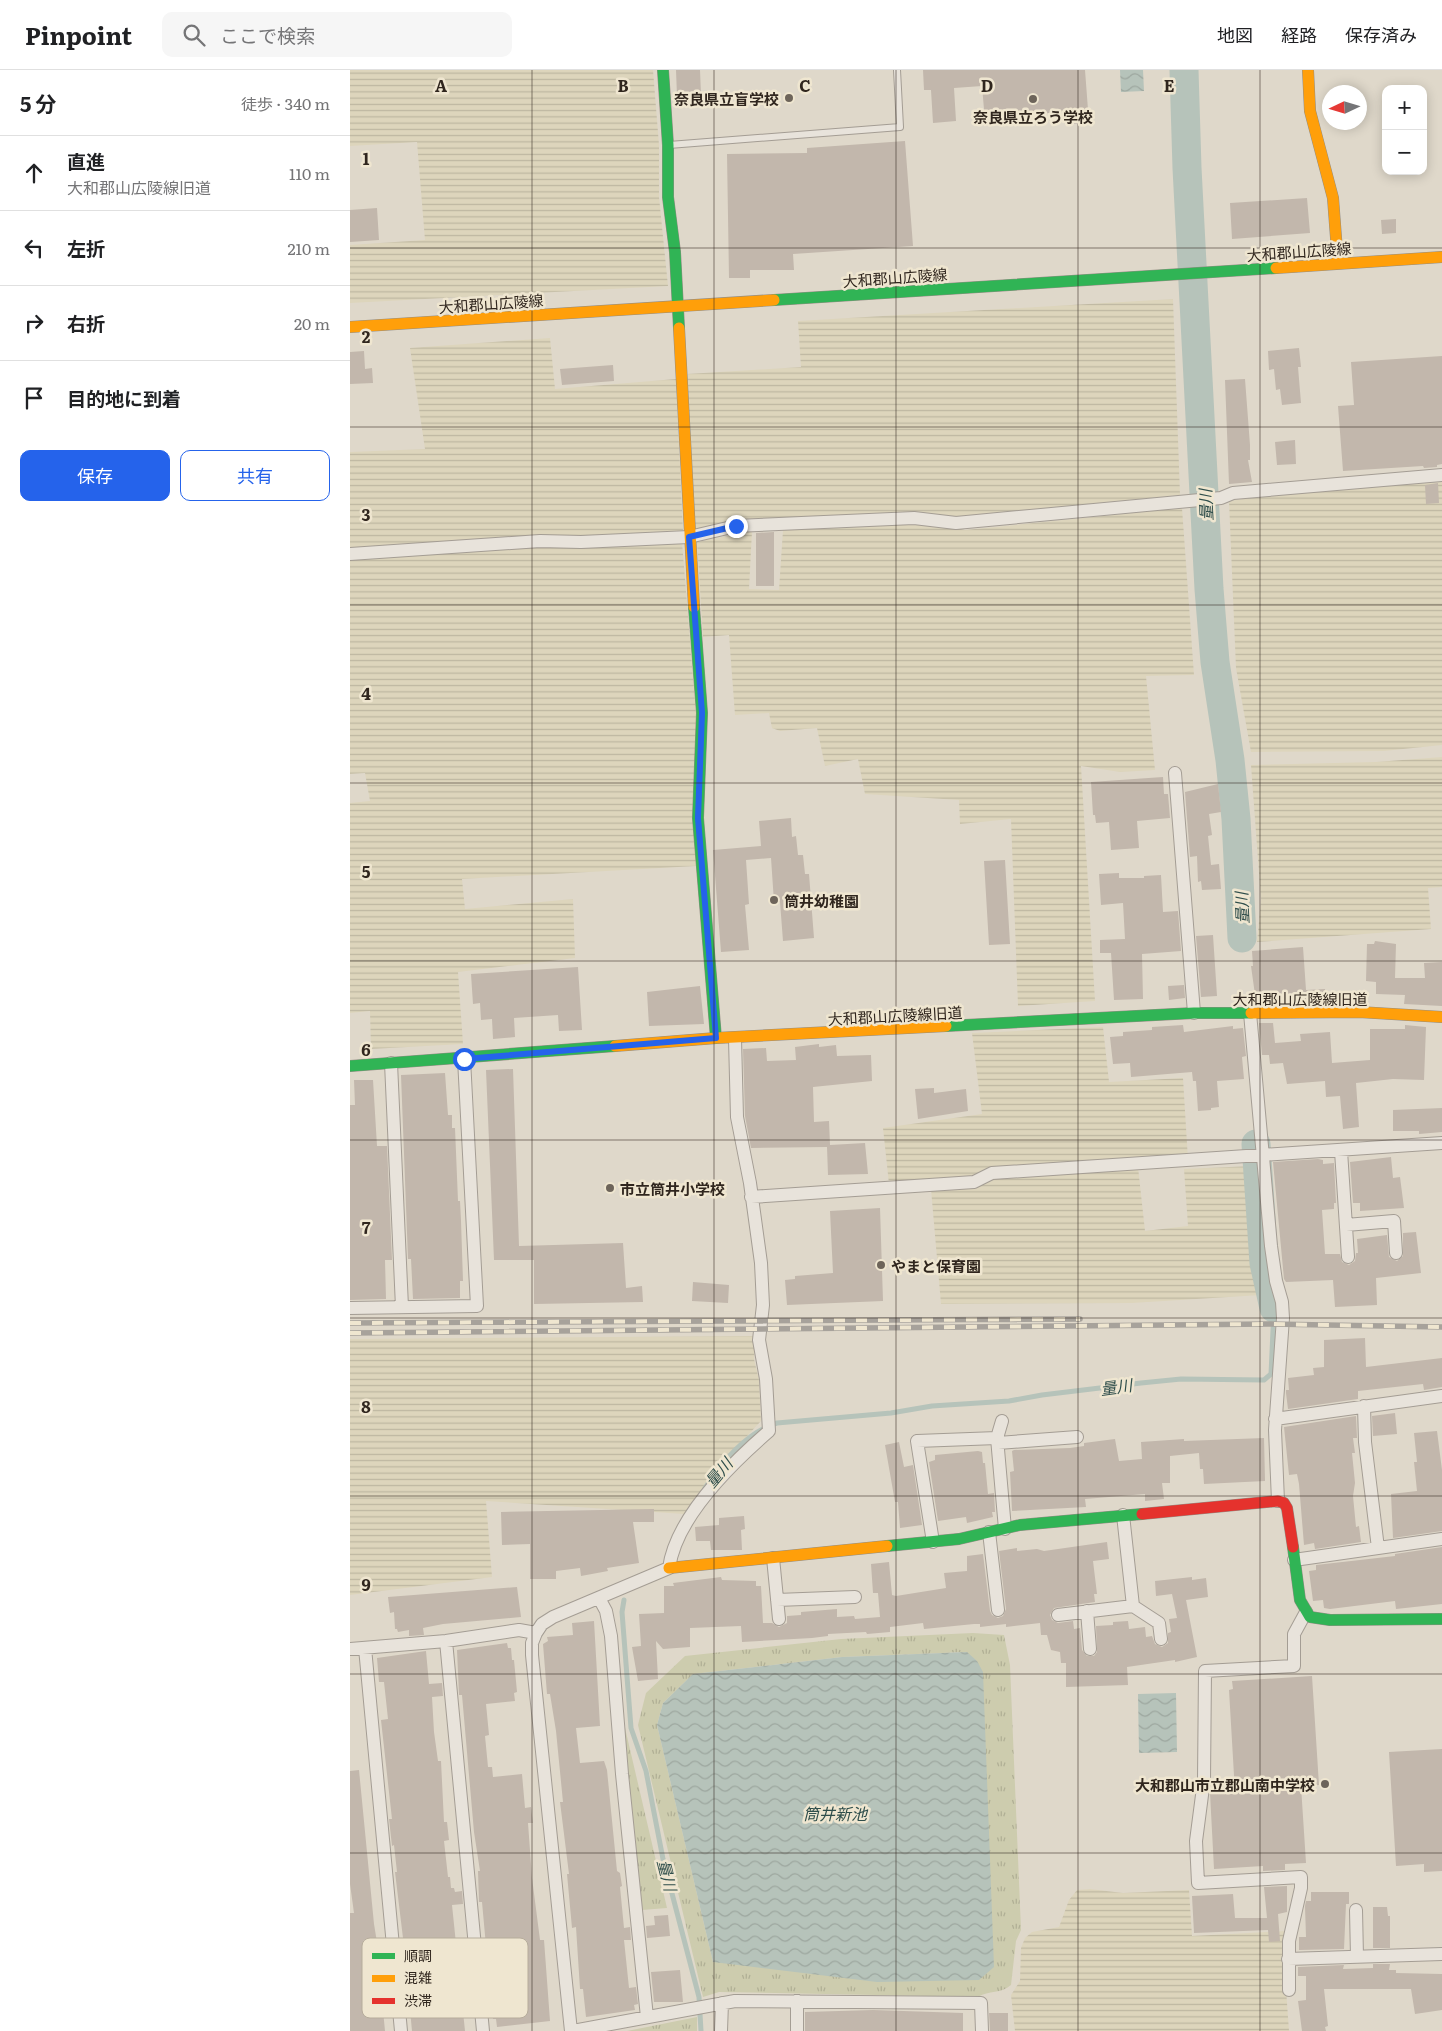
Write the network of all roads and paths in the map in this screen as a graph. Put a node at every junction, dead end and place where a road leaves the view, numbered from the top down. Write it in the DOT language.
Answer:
graph roads {
  1 [pos="663,70"];
  2 [pos="897,70"];
  3 [pos="1308,70"];
  4 [pos="668,145"];
  5 [pos="1442,257"];
  6 [pos="1338,264"];
  7 [pos="677,306"];
  8 [pos="350,327"];
  9 [pos="1442,475"];
  10 [pos="689,537"];
  11 [pos="350,554"];
  12 [pos="1175,772"];
  13 [pos="1194,1013"];
  14 [pos="1250,1013"];
  15 [pos="1442,1017"];
  16 [pos="716,1038"];
  17 [pos="734,1039"];
  18 [pos="464,1059"];
  19 [pos="391,1063"];
  20 [pos="350,1066"];
  21 [pos="1442,1143"];
  22 [pos="1341,1151"];
  23 [pos="1259,1157"];
  24 [pos="751,1196"];
  25 [pos="1346,1225"];
  26 [pos="1396,1253"];
  27 [pos="1348,1257"];
  28 [pos="402,1307"];
  29 [pos="350,1308"];
  30 [pos="1442,1396"];
  31 [pos="1364,1406"];
  32 [pos="1275,1419"];
  33 [pos="1002,1421"];
  34 [pos="1077,1437"];
  35 [pos="998,1440"];
  36 [pos="1278,1501"];
  37 [pos="1123,1515"];
  38 [pos="1005,1528"];
  39 [pos="989,1532"];
  40 [pos="1442,1539"];
  41 [pos="933,1542"];
  42 [pos="1378,1548"];
  43 [pos="773,1558"];
  44 [pos="1294,1560"];
  45 [pos="669,1568"];
  46 [pos="855,1597"];
  47 [pos="599,1598"];
  48 [pos="777,1600"];
  49 [pos="1134,1606"];
  50 [pos="998,1610"];
  51 [pos="1087,1611"];
  52 [pos="1306,1612"];
  53 [pos="1058,1615"];
  54 [pos="779,1619"];
  55 [pos="1442,1619"];
  56 [pos="536,1633"];
  57 [pos="1161,1639"];
  58 [pos="446,1641"];
  59 [pos="365,1648"];
  60 [pos="1090,1649"];
  61 [pos="350,1650"];
  62 [pos="1356,1910"];
  63 [pos="392,1938"];
  64 [pos="474,1938"];
  65 [pos="1442,1954"];
  66 [pos="1357,1957"];
  67 [pos="1288,1959"];
  68 [pos="1289,1990"];
  69 [pos="797,2001"];
  70 [pos="715,2005"];
  71 [pos="647,2017"];
  72 [pos="400,2018"];
  73 [pos="482,2018"];
  74 [pos="401,2031"];
  75 [pos="483,2031"];
  76 [pos="572,2031"];
  77 [pos="721,2031"];
  78 [pos="797,2031"];
  79 [pos="982,2031"];
  1 -- 4 [label="street"];
  2 -- 4 [label="lane"];
  3 -- 6 [label="street"];
  4 -- 7 [label="street"];
  5 -- 6 [label="street, 大和郡山広陵線"];
  6 -- 7 [label="street, 大和郡山広陵線"];
  7 -- 8 [label="street, 大和郡山広陵線"];
  7 -- 10 [label="street"];
  9 -- 10 [label="street"];
  10 -- 11 [label="street"];
  10 -- 16 [label="street"];
  12 -- 13 [label="street"];
  13 -- 14 [label="street, 大和郡山広陵線旧道"];
  13 -- 17 [label="street, 大和郡山広陵線旧道"];
  14 -- 15 [label="street, 大和郡山広陵線旧道"];
  14 -- 23 [label="street"];
  16 -- 17 [label="street, 大和郡山広陵線旧道"];
  16 -- 18 [label="street, 大和郡山広陵線旧道"];
  17 -- 24 [label="street"];
  18 -- 19 [label="street, 大和郡山広陵線旧道"];
  18 -- 28 [label="street"];
  19 -- 20 [label="street, 大和郡山広陵線旧道"];
  19 -- 28 [label="street"];
  21 -- 22 [label="street"];
  22 -- 23 [label="street"];
  22 -- 25 [label="street"];
  23 -- 24 [label="street"];
  23 -- 32 [label="street"];
  24 -- 45 [label="street"];
  25 -- 26 [label="street"];
  25 -- 27 [label="street"];
  28 -- 29 [label="street"];
  30 -- 31 [label="street"];
  31 -- 32 [label="street"];
  31 -- 42 [label="street"];
  32 -- 36 [label="street"];
  33 -- 35 [label="street"];
  34 -- 35 [label="street"];
  35 -- 38 [label="street"];
  35 -- 41 [label="street"];
  36 -- 37 [label="street"];
  36 -- 44 [label="street"];
  37 -- 38 [label="street"];
  37 -- 49 [label="street"];
  38 -- 39 [label="street"];
  39 -- 41 [label="street"];
  39 -- 50 [label="street"];
  40 -- 42 [label="street"];
  41 -- 43 [label="street"];
  42 -- 44 [label="street"];
  43 -- 45 [label="street"];
  43 -- 48 [label="street"];
  44 -- 52 [label="street"];
  45 -- 47 [label="street"];
  46 -- 48 [label="street"];
  47 -- 56 [label="street"];
  47 -- 71 [label="street"];
  48 -- 54 [label="street"];
  49 -- 51 [label="street"];
  49 -- 57 [label="street"];
  51 -- 53 [label="street"];
  51 -- 60 [label="street"];
  52 -- 55 [label="street"];
  52 -- 67 [label="street"];
  56 -- 58 [label="street"];
  56 -- 76 [label="street"];
  58 -- 59 [label="street"];
  58 -- 64 [label="street"];
  59 -- 61 [label="street"];
  59 -- 63 [label="street"];
  62 -- 66 [label="street"];
  65 -- 66 [label="street"];
  66 -- 67 [label="street"];
  67 -- 68 [label="street"];
  69 -- 70 [label="street"];
  69 -- 78 [label="street"];
  69 -- 79 [label="street"];
  70 -- 71 [label="street"];
  70 -- 77 [label="street"];
  71 -- 76 [label="street"];
  72 -- 74 [label="street"];
  73 -- 75 [label="street"];
}
